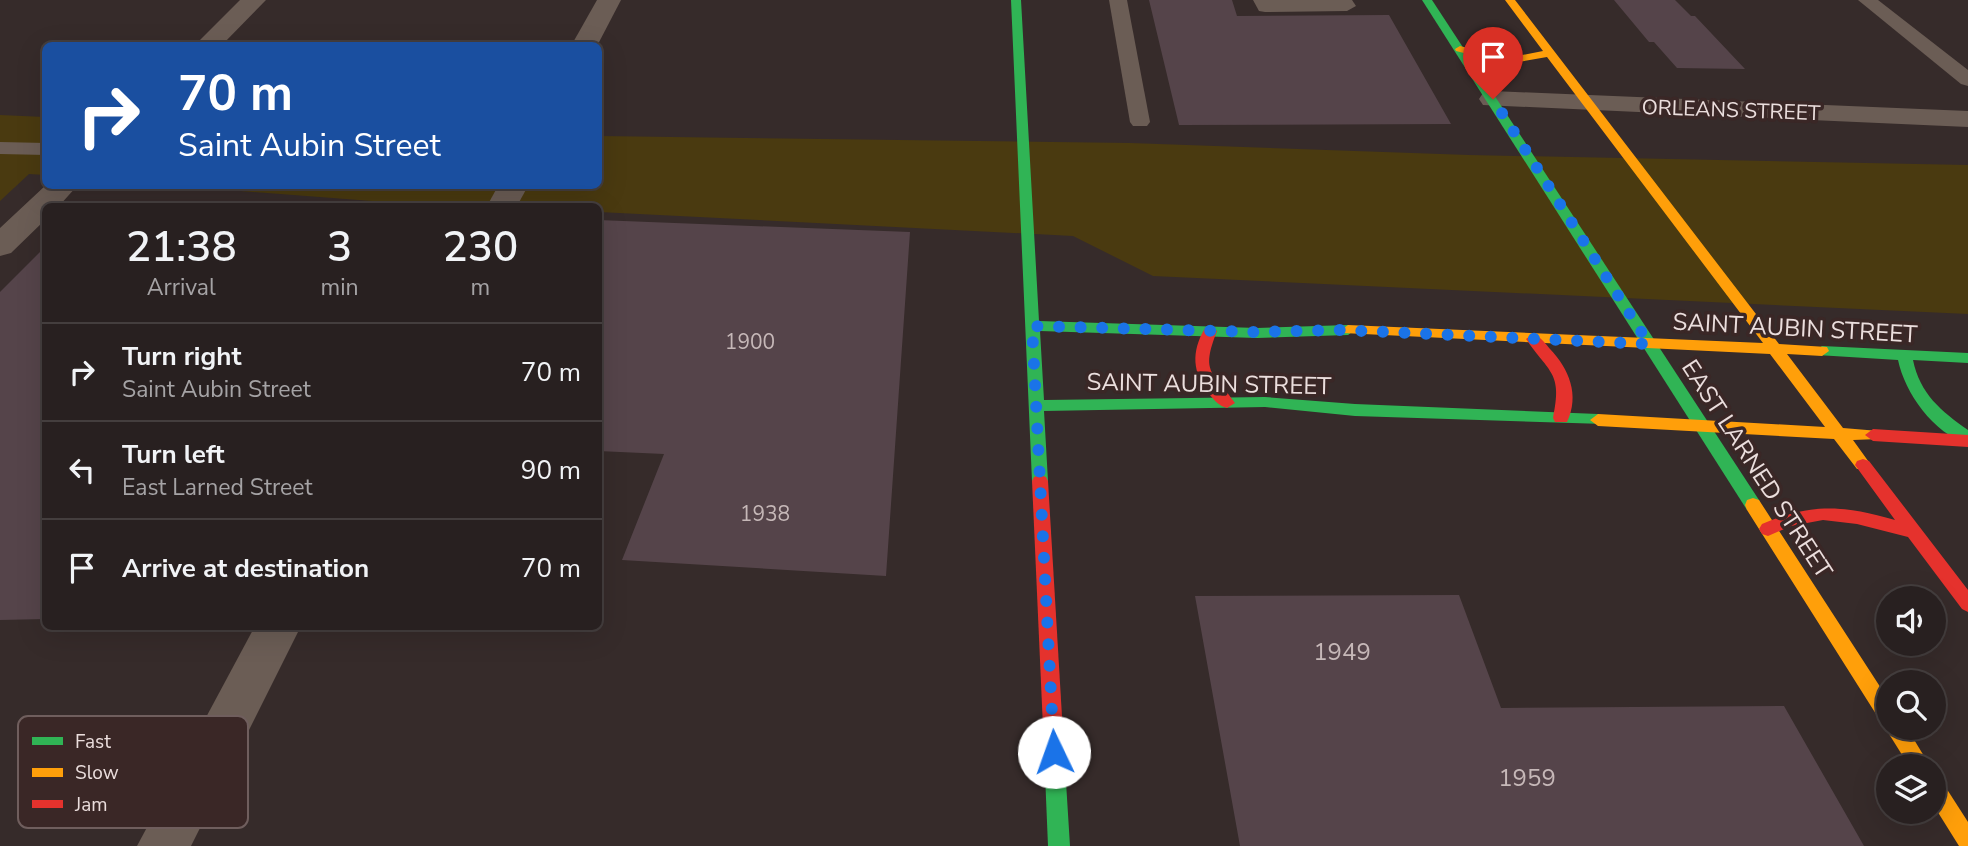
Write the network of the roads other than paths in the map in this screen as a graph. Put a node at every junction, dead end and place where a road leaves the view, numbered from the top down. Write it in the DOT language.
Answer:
graph roads {
  1 [pos="254,0"];
  2 [pos="609,0"];
  3 [pos="1016,0"];
  4 [pos="1118,0"];
  5 [pos="1262,0"];
  6 [pos="1343,0"];
  7 [pos="1427,0"];
  8 [pos="1510,0"];
  9 [pos="1867,0"];
  10 [pos="210,42"];
  11 [pos="586,42"];
  12 [pos="1460,48"];
  13 [pos="1550,53"];
  14 [pos="1968,80"];
  15 [pos="1493,99"];
  16 [pos="1590,105"];
  17 [pos="1968,119"];
  18 [pos="1140,122"];
  19 [pos="0,148"];
  20 [pos="42,149"];
  21 [pos="59,189"];
  22 [pos="44,203"];
  23 [pos="42,205"];
  24 [pos="0,246"];
  25 [pos="1032,326"];
  26 [pos="1210,331"];
  27 [pos="1533,339"];
  28 [pos="1649,344"];
  29 [pos="1776,350"];
  30 [pos="1904,355"];
  31 [pos="1968,358"];
  32 [pos="1227,403"];
  33 [pos="1037,405"];
  34 [pos="1561,418"];
  35 [pos="1702,425"];
  36 [pos="1839,434"];
  37 [pos="1968,440"];
  38 [pos="1768,528"];
  39 [pos="1913,532"];
  40 [pos="1968,604"];
  41 [pos="277,630"];
  42 [pos="1876,697"];
  43 [pos="232,716"];
  44 [pos="1946,806"];
  45 [pos="172,828"];
  46 [pos="1968,841"];
  47 [pos="163,846"];
  48 [pos="1059,846"];
  1 -- 10 [label="street"];
  2 -- 11 [label="street"];
  3 -- 25 [label="main road"];
  4 -- 18 [label="lane"];
  5 -- 6 [label="lane"];
  7 -- 12 [label="main road, EAST LARNED STREET"];
  8 -- 13 [label="main road"];
  9 -- 14 [label="lane"];
  12 -- 13 [label="main road"];
  12 -- 15 [label="main road, EAST LARNED STREET"];
  13 -- 16 [label="main road"];
  15 -- 16 [label="street, ORLEANS STREET"];
  15 -- 28 [label="main road, EAST LARNED STREET"];
  16 -- 17 [label="street, ORLEANS STREET"];
  16 -- 29 [label="main road"];
  19 -- 20 [label="lane"];
  21 -- 22 [label="street"];
  23 -- 24 [label="street"];
  25 -- 26 [label="main road, SAINT AUBIN STREET"];
  25 -- 33 [label="main road"];
  26 -- 27 [label="main road, SAINT AUBIN STREET"];
  26 -- 32 [label="main road"];
  27 -- 28 [label="main road, SAINT AUBIN STREET"];
  27 -- 34 [label="main road"];
  28 -- 29 [label="main road, SAINT AUBIN STREET"];
  28 -- 35 [label="main road, EAST LARNED STREET"];
  29 -- 30 [label="main road, SAINT AUBIN STREET"];
  29 -- 36 [label="main road"];
  30 -- 31 [label="main road, SAINT AUBIN STREET"];
  30 -- 37 [label="main road"];
  32 -- 33 [label="main road, SAINT AUBIN STREET"];
  32 -- 34 [label="main road, SAINT AUBIN STREET"];
  33 -- 48 [label="main road"];
  34 -- 35 [label="main road, SAINT AUBIN STREET"];
  35 -- 36 [label="main road, SAINT AUBIN STREET"];
  35 -- 38 [label="main road, EAST LARNED STREET"];
  36 -- 37 [label="main road, SAINT AUBIN STREET"];
  36 -- 39 [label="main road"];
  38 -- 39 [label="main road"];
  38 -- 42 [label="main road, EAST LARNED STREET"];
  39 -- 40 [label="main road"];
  41 -- 43 [label="street"];
  44 -- 46 [label="main road"];
  45 -- 47 [label="street"];
}
